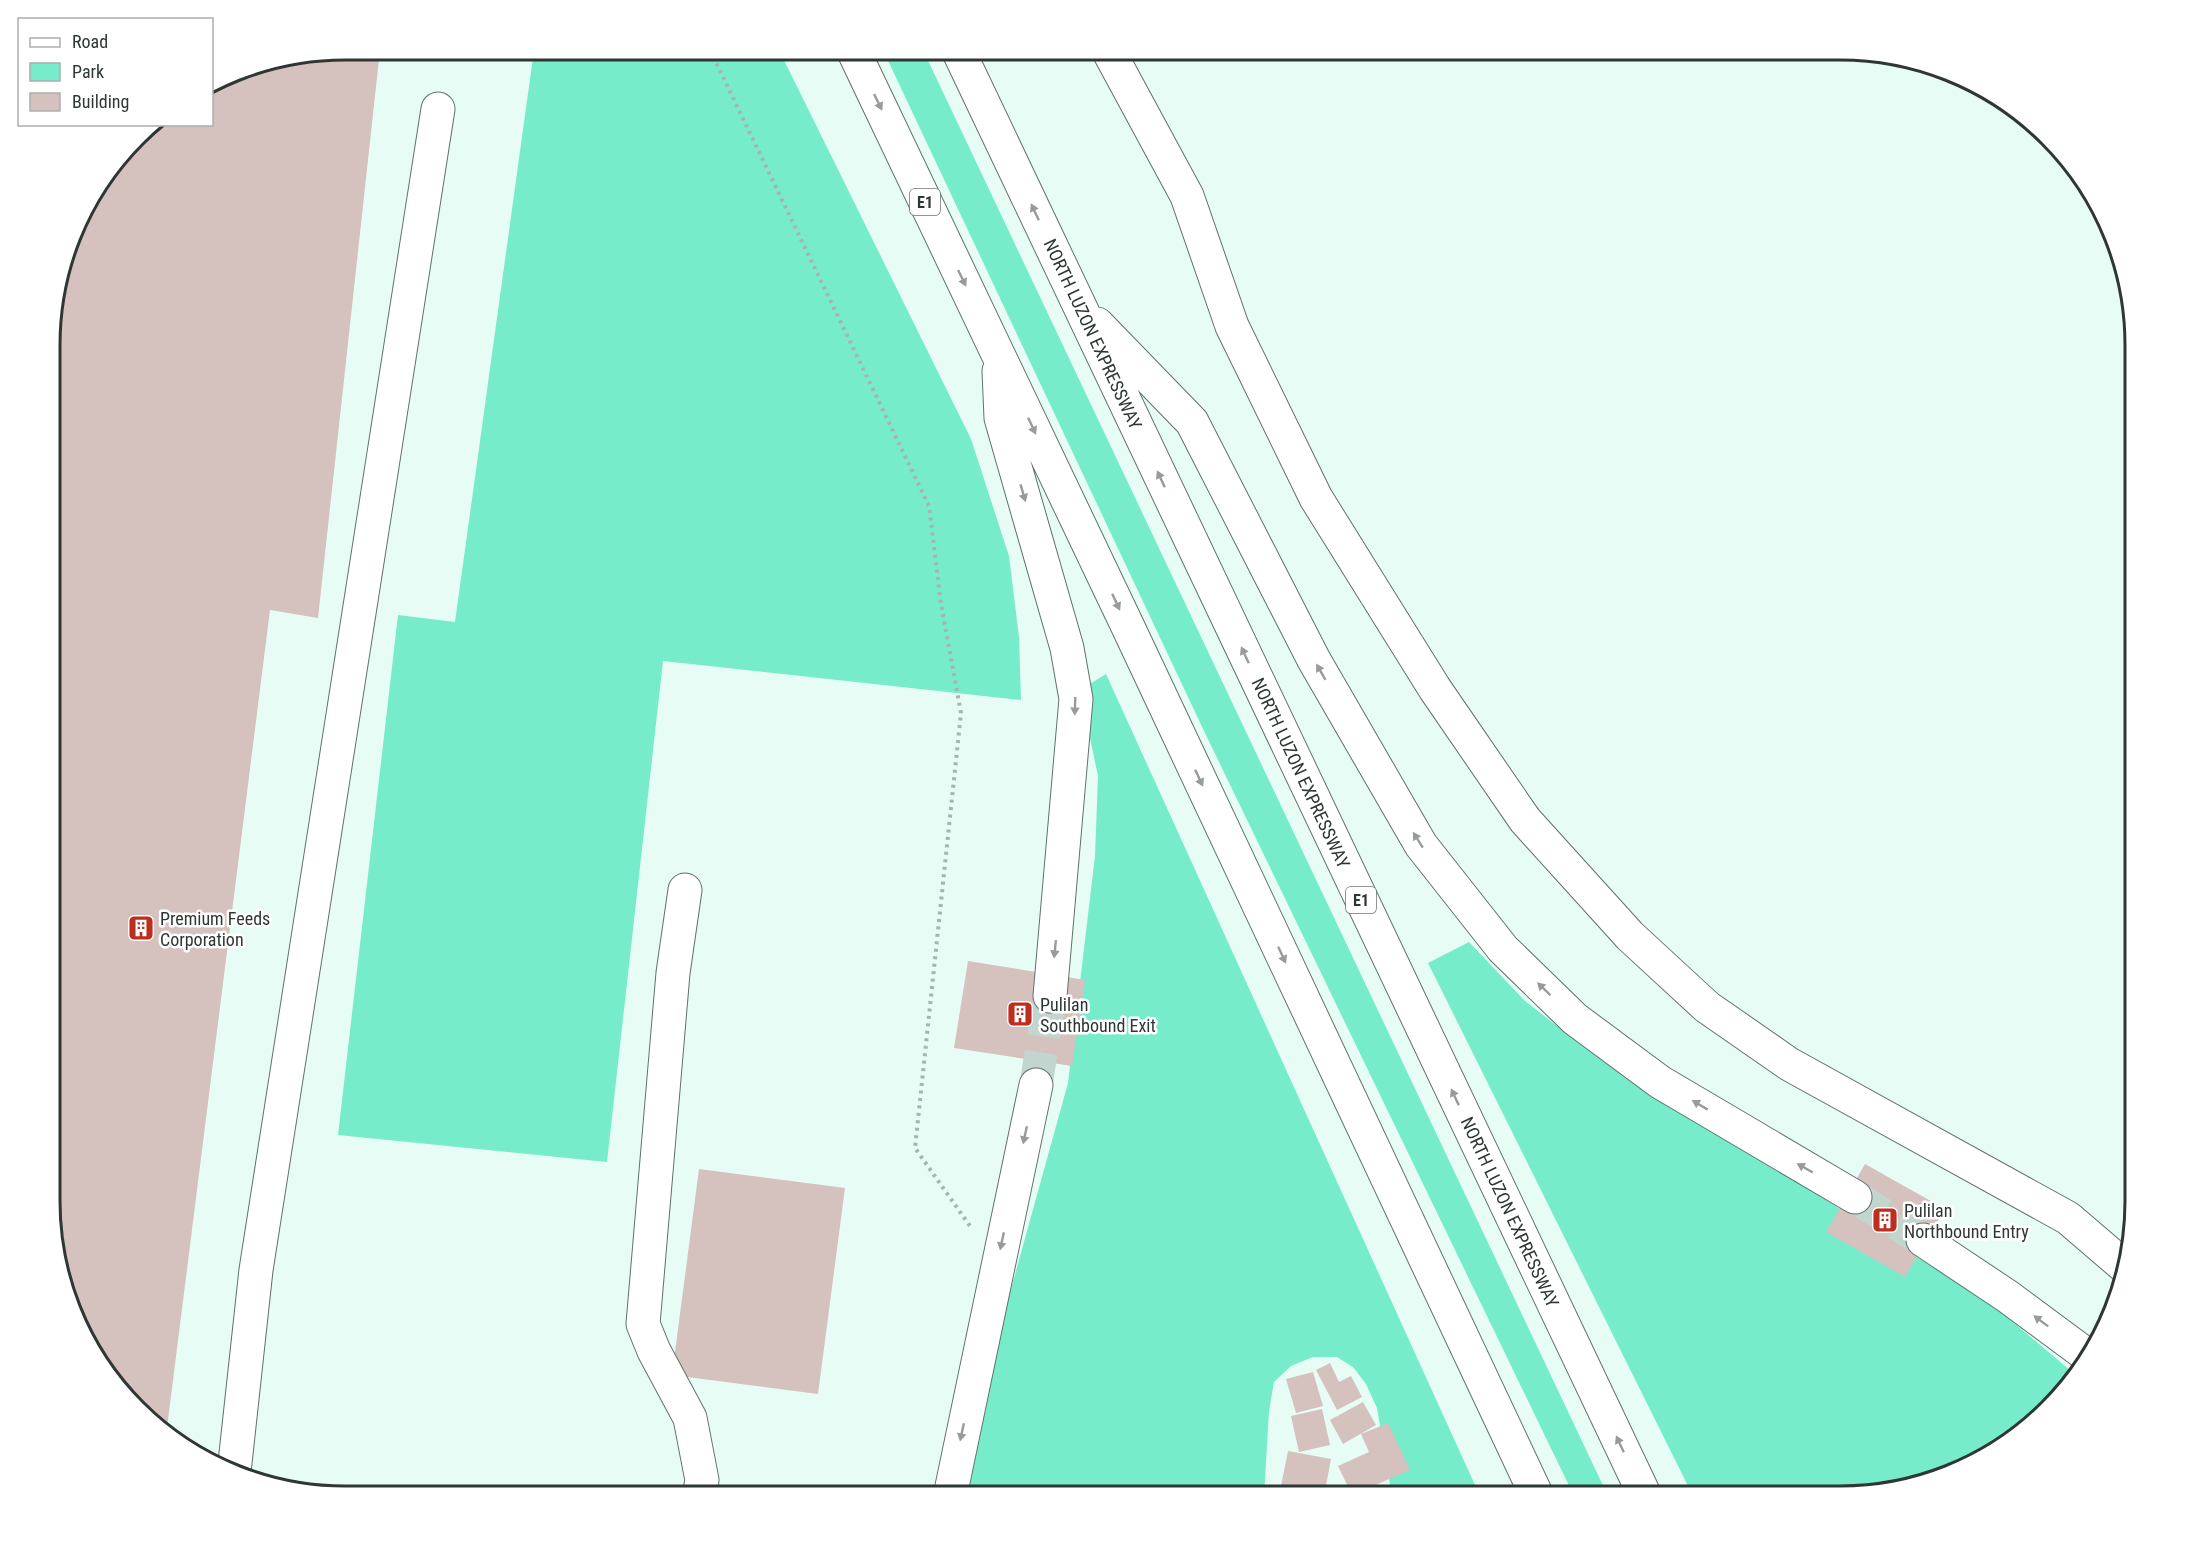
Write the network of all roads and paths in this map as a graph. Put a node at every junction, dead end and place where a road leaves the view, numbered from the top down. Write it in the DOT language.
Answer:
graph roads {
  1 [pos="715,60"];
  2 [pos="858,60"];
  3 [pos="963,60"];
  4 [pos="1113,60"];
  5 [pos="438,109"];
  6 [pos="1077,303"];
  7 [pos="998,354"];
  8 [pos="685,890"];
  9 [pos="1050,996"];
  10 [pos="1036,1085"];
  11 [pos="1855,1197"];
  12 [pos="1923,1240"];
  13 [pos="2119,1261"];
  14 [pos="998,1266"];
  15 [pos="2082,1351"];
  16 [pos="235,1464"];
  17 [pos="701,1486"];
  18 [pos="952,1486"];
  19 [pos="1532,1486"];
  20 [pos="1640,1486"];
  1 -- 14 [label="path"];
  2 -- 7 [label="main road, E1, one-way"];
  6 -- 3 [label="main road, NORTH LUZON EXPRESSWAY / E1, one-way"];
  4 -- 13 [label="main road"];
  5 -- 16 [label="main road"];
  11 -- 6 [label="main road, one-way"];
  20 -- 6 [label="main road, NORTH LUZON EXPRESSWAY / E1, one-way"];
  7 -- 9 [label="main road, one-way"];
  7 -- 19 [label="main road, E1, one-way"];
  8 -- 17 [label="main road"];
  10 -- 14 [label="main road, one-way"];
  15 -- 12 [label="main road, one-way"];
  14 -- 18 [label="main road, one-way"];
}
